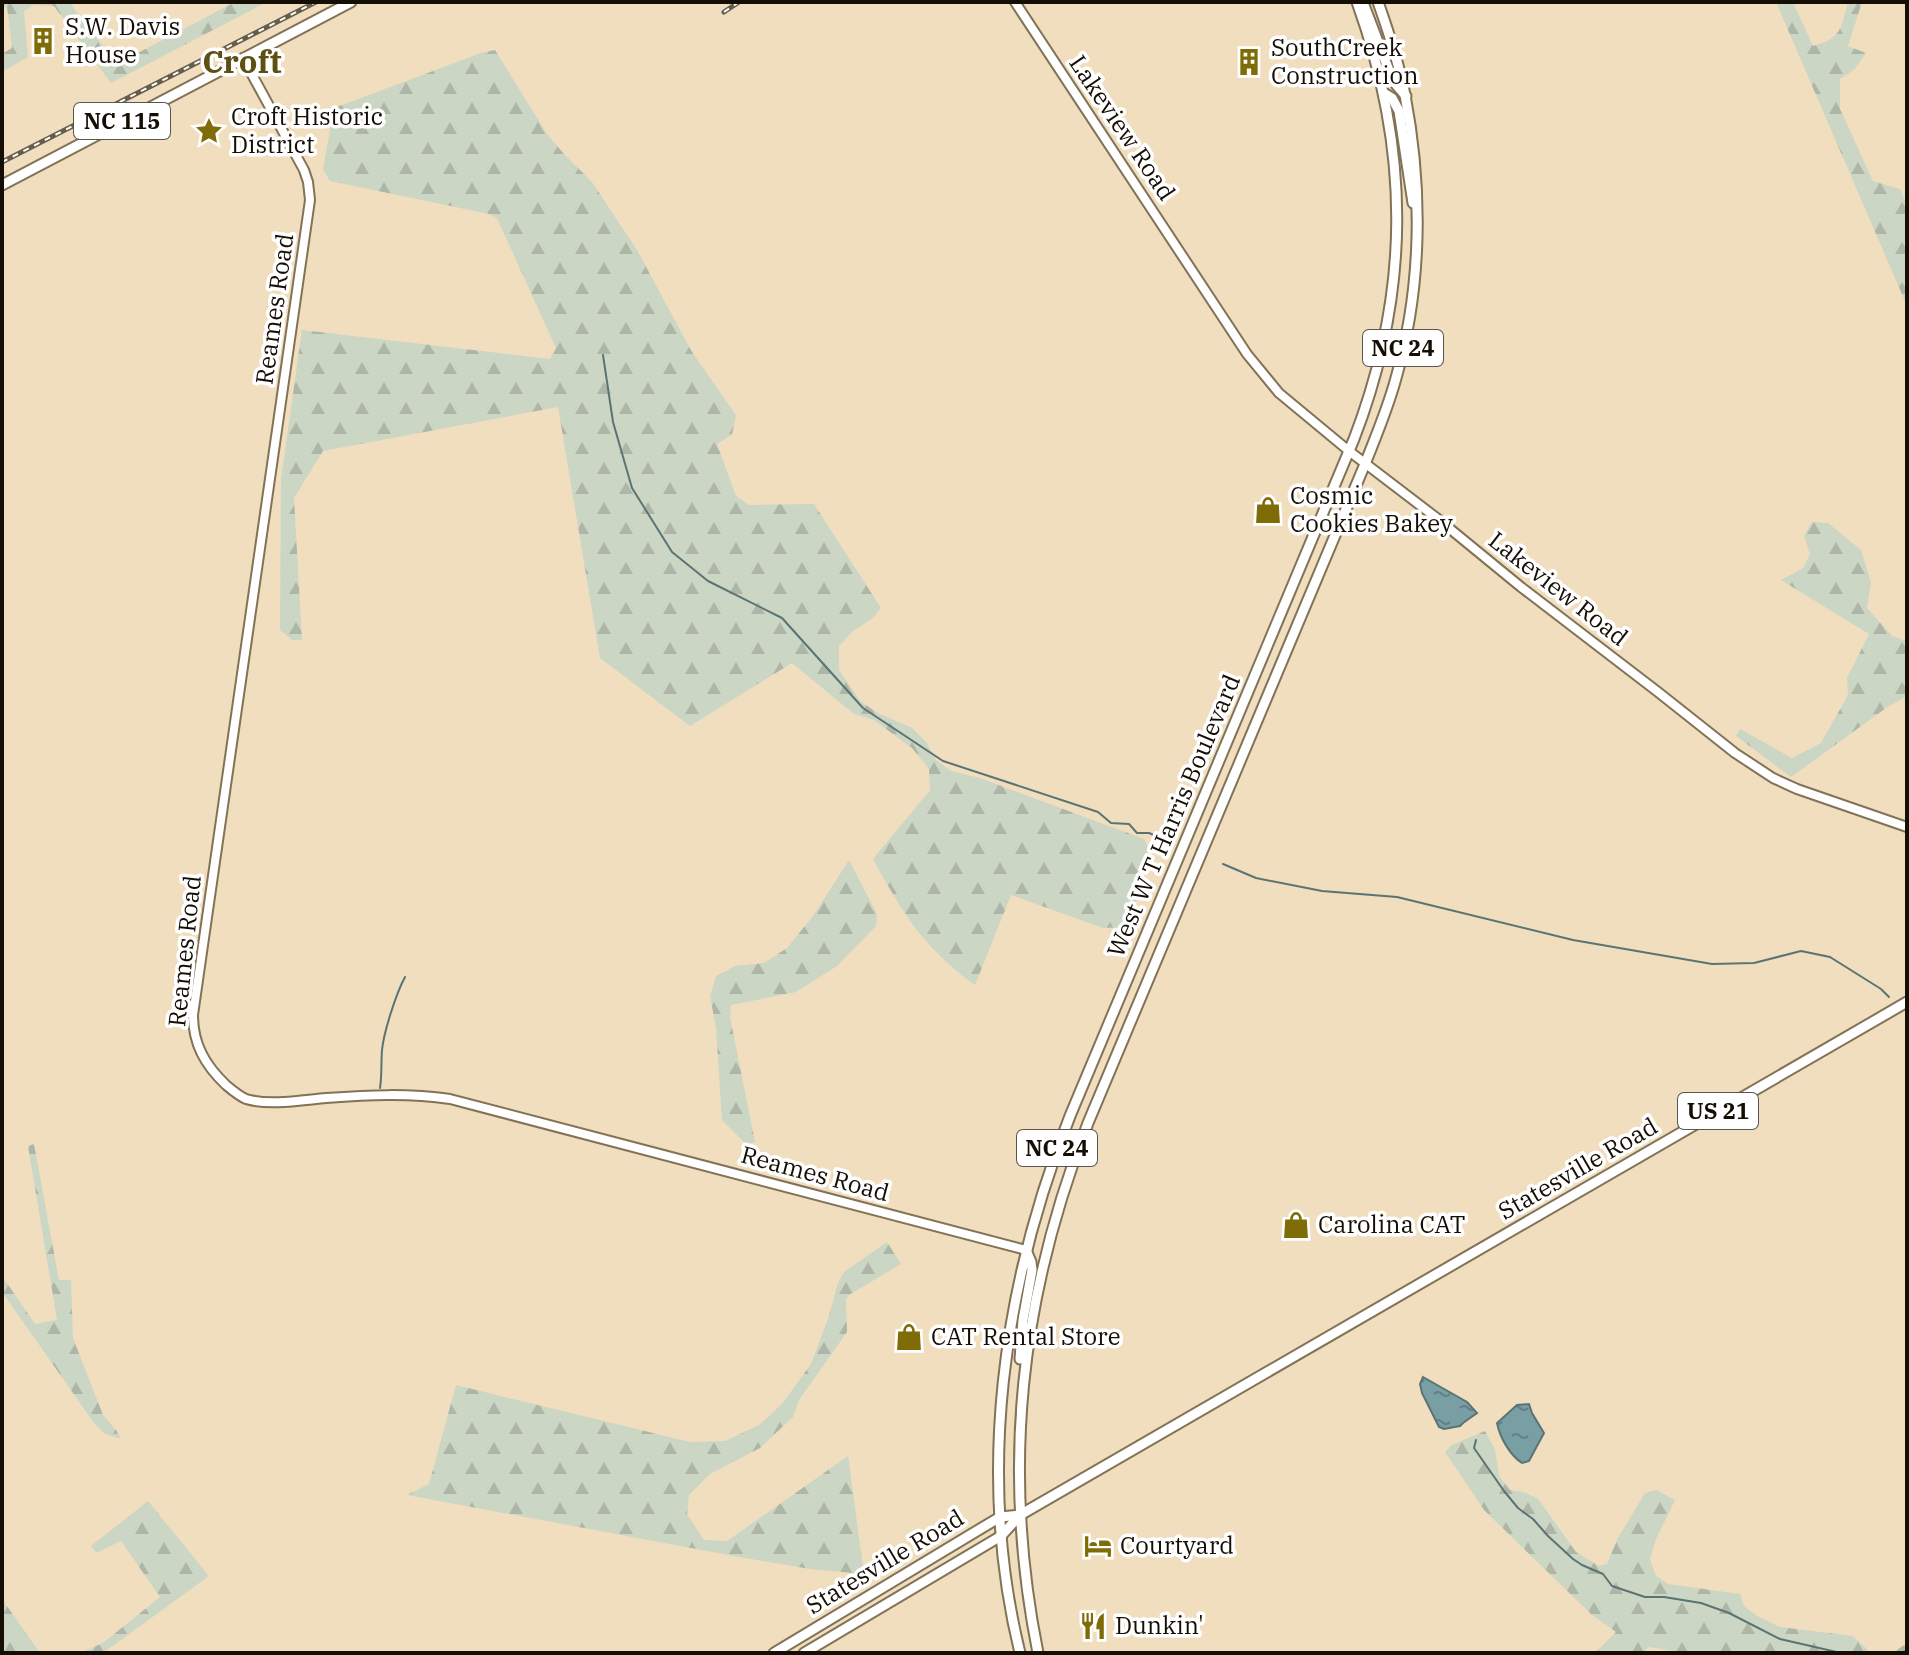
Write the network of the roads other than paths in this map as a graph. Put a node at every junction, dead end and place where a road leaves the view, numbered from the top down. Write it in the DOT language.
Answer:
graph roads {
  1 [pos="351,2"];
  2 [pos="1015,2"];
  3 [pos="1360,2"];
  4 [pos="1378,2"];
  5 [pos="243,58"];
  6 [pos="1384,93"];
  7 [pos="1406,96"];
  8 [pos="2,185"];
  9 [pos="1418,230"];
  10 [pos="1349,451"];
  11 [pos="1365,464"];
  12 [pos="1907,827"];
  13 [pos="1907,1002"];
  14 [pos="1026,1250"];
  15 [pos="1021,1402"];
  16 [pos="1020,1515"];
  17 [pos="1000,1517"];
  18 [pos="1001,1536"];
  19 [pos="774,1653"];
  20 [pos="804,1653"];
  21 [pos="1020,1653"];
  22 [pos="1038,1653"];
  1 -- 5 [label="main road, NC 115"];
  2 -- 10 [label="main road, Lakeview Road"];
  3 -- 6 [label="main road, West W T Harris Boulevard / NC 24"];
  3 -- 7 [label="main road"];
  4 -- 7 [label="main road, West W T Harris Boulevard / NC 24"];
  5 -- 8 [label="main road, NC 115"];
  5 -- 14 [label="main road, Reames Road"];
  6 -- 9 [label="main road"];
  6 -- 10 [label="main road, West W T Harris Boulevard / NC 24"];
  7 -- 9 [label="main road, West W T Harris Boulevard / NC 24"];
  9 -- 11 [label="main road, West W T Harris Boulevard / NC 24"];
  10 -- 11 [label="main road, Lakeview Road"];
  10 -- 14 [label="main road, West W T Harris Boulevard / NC 24"];
  11 -- 12 [label="main road, Lakeview Road"];
  11 -- 15 [label="main road, West W T Harris Boulevard / NC 24"];
  13 -- 16 [label="main road, Statesville Road / US 21"];
  14 -- 15 [label="main road"];
  14 -- 17 [label="main road, West W T Harris Boulevard / NC 24"];
  15 -- 16 [label="main road, West W T Harris Boulevard / NC 24"];
  16 -- 17 [label="main road, Statesville Road / US 21"];
  16 -- 18 [label="main road, Statesville Road / US 21"];
  16 -- 22 [label="main road, West W T Harris Boulevard / NC 24"];
  17 -- 18 [label="main road, West W T Harris Boulevard / NC 24"];
  17 -- 19 [label="main road, Statesville Road / US 21"];
  18 -- 20 [label="main road, Statesville Road / US 21"];
  18 -- 21 [label="main road, West W T Harris Boulevard / NC 24"];
}
